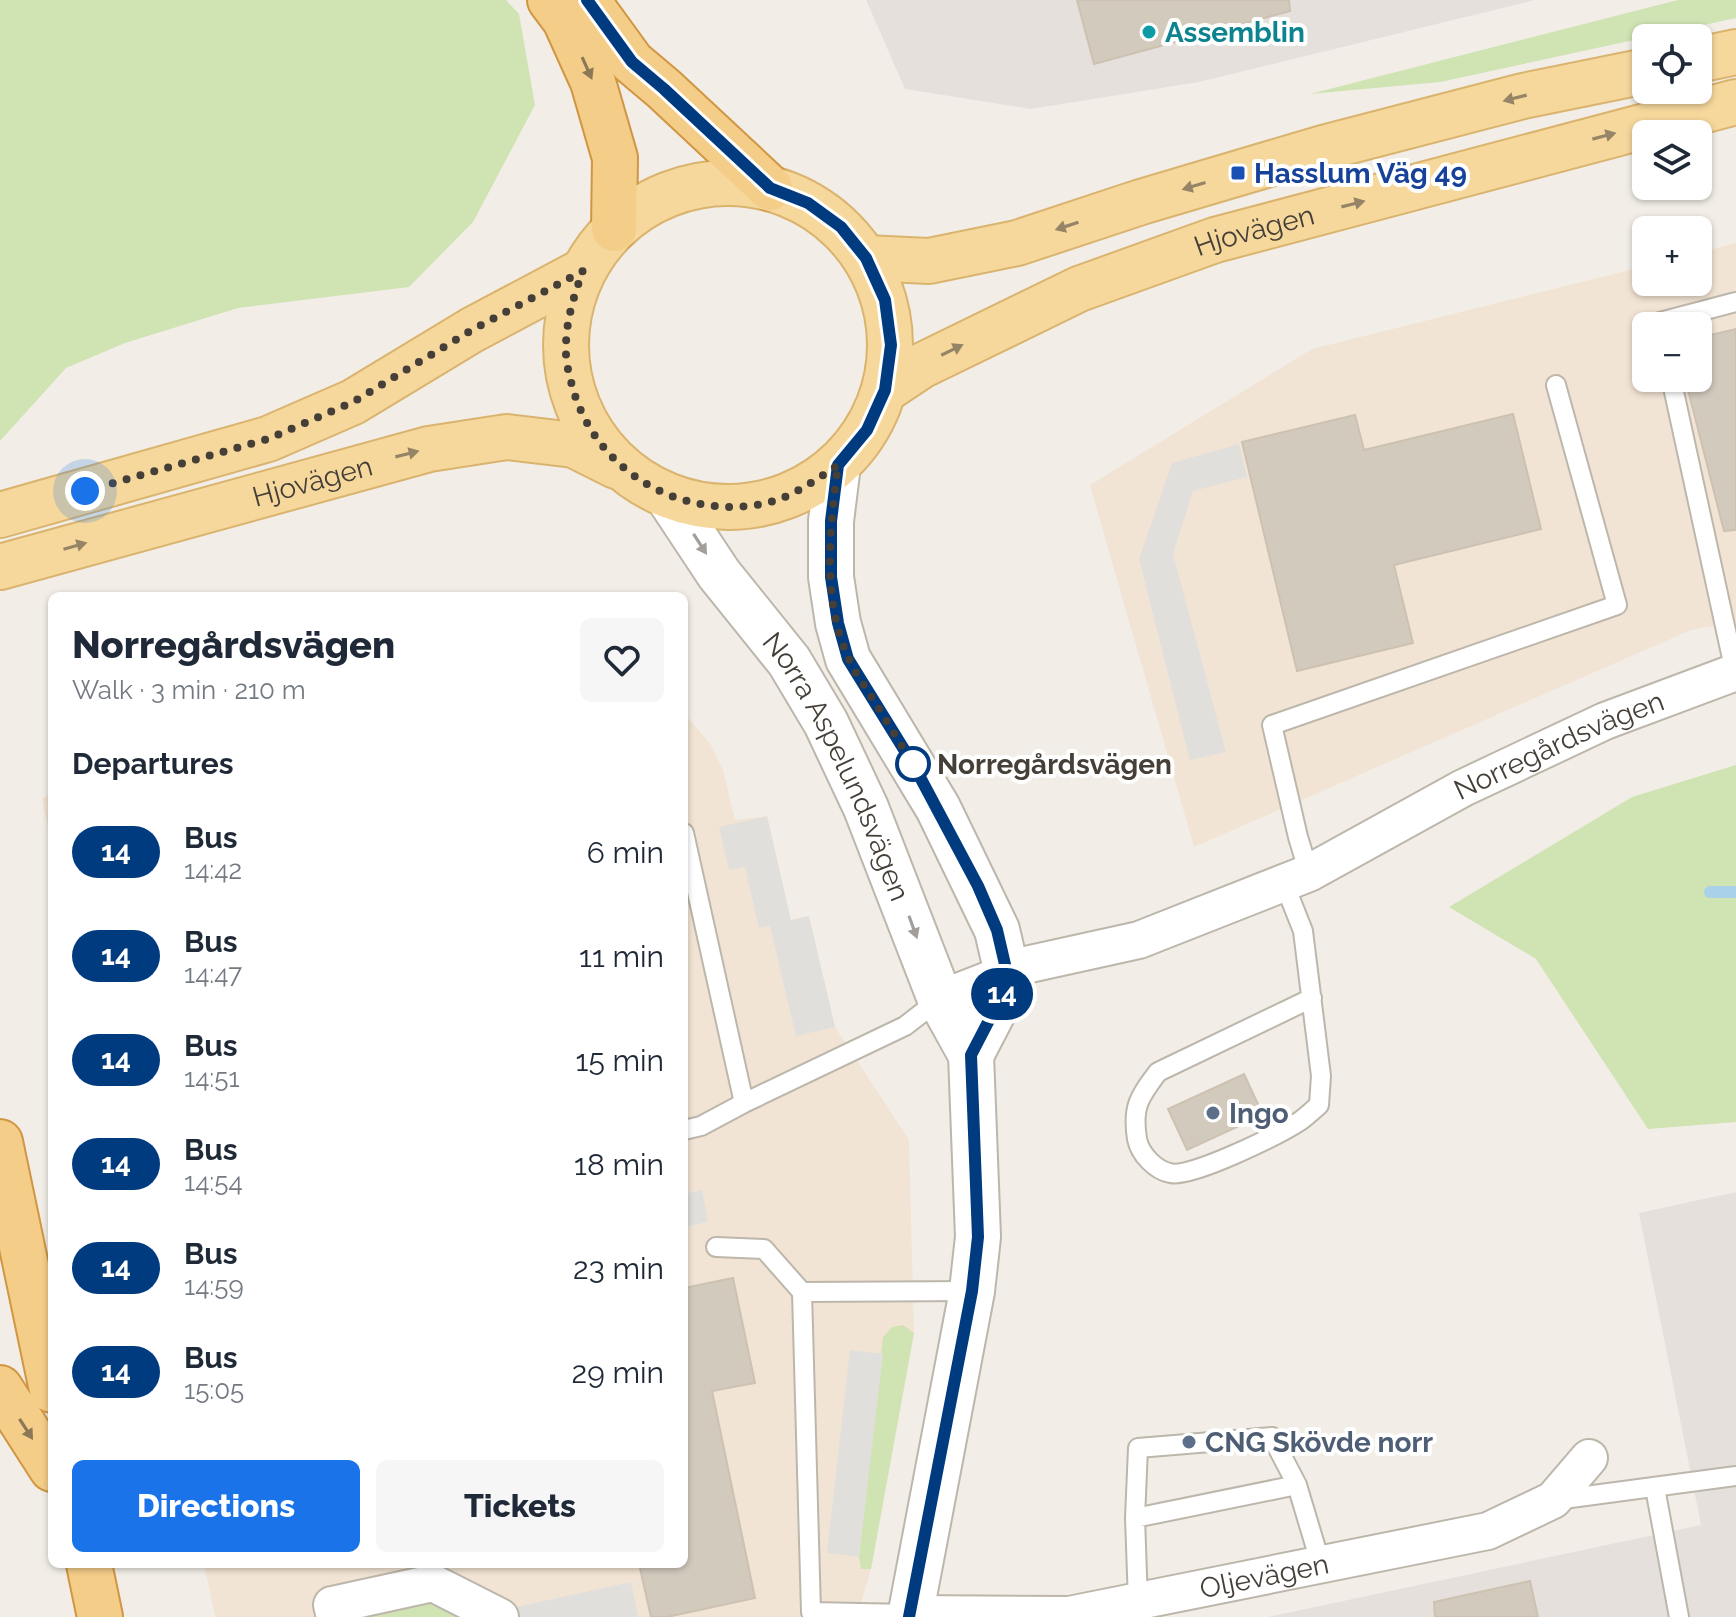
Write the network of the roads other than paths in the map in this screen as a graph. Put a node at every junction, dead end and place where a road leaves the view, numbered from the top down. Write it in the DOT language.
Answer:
graph roads {
  1 [pos="550,0"];
  2 [pos="587,0"];
  3 [pos="1736,52"];
  4 [pos="1712,57"];
  5 [pos="1632,74"];
  6 [pos="1736,102"];
  7 [pos="770,188"];
  8 [pos="614,229"];
  9 [pos="866,258"];
  10 [pos="583,271"];
  11 [pos="1736,302"];
  12 [pos="1698,312"];
  13 [pos="1556,385"];
  14 [pos="885,390"];
  15 [pos="1674,392"];
  16 [pos="838,465"];
  17 [pos="625,471"];
  18 [pos="668,497"];
  19 [pos="0,515"];
  20 [pos="0,567"];
  21 [pos="1735,672"];
  22 [pos="688,851"];
  23 [pos="1297,878"];
  24 [pos="1007,973"];
  25 [pos="1312,998"];
  26 [pos="940,999"];
  27 [pos="971,1055"];
  28 [pos="744,1103"];
  29 [pos="688,1129"];
  30 [pos="0,1142"];
  31 [pos="716,1247"];
  32 [pos="972,1291"];
  33 [pos="802,1292"];
  34 [pos="48,1371"];
  35 [pos="0,1388"];
  36 [pos="1589,1458"];
  37 [pos="48,1463"];
  38 [pos="1736,1476"];
  39 [pos="1297,1485"];
  40 [pos="1655,1488"];
  41 [pos="1553,1500"];
  42 [pos="1135,1518"];
  43 [pos="1321,1565"];
  44 [pos="90,1568"];
  45 [pos="1138,1602"];
  46 [pos="910,1615"];
  47 [pos="1069,1616"];
  48 [pos="100,1617"];
  49 [pos="335,1617"];
  50 [pos="500,1617"];
  51 [pos="1679,1617"];
  1 -- 8 [label="highway, one-way"];
  2 -- 7 [label="highway"];
  3 -- 4 [label="main road"];
  5 -- 9 [label="main road, one-way"];
  14 -- 6 [label="main road, Hjovägen, one-way"];
  7 -- 8 [label="main road"];
  7 -- 9 [label="main road"];
  8 -- 10 [label="main road"];
  9 -- 14 [label="main road"];
  10 -- 17 [label="main road"];
  10 -- 19 [label="main road, Hjovägen"];
  11 -- 12 [label="lane"];
  13 -- 23 [label="lane"];
  14 -- 16 [label="main road"];
  15 -- 21 [label="lane"];
  16 -- 18 [label="main road"];
  16 -- 24 [label="street"];
  17 -- 18 [label="main road"];
  20 -- 17 [label="main road, Hjovägen, one-way"];
  18 -- 26 [label="street, Norra Aspelundsvägen, one-way"];
  21 -- 23 [label="street, Norregårdsvägen"];
  22 -- 28 [label="lane"];
  23 -- 24 [label="street, Norregårdsvägen"];
  23 -- 25 [label="lane"];
  24 -- 26 [label="street, Norregårdsvägen"];
  24 -- 27 [label="street, Norra Aspelundsvägen"];
  25 -- 25 [label="lane"];
  26 -- 27 [label="street, Norra Aspelundsvägen"];
  26 -- 28 [label="lane"];
  27 -- 32 [label="street, Norra Aspelundsvägen"];
  28 -- 29 [label="lane"];
  30 -- 34 [label="highway"];
  31 -- 33 [label="lane"];
  32 -- 33 [label="lane"];
  32 -- 46 [label="street, Norra Aspelundsvägen"];
  33 -- 46 [label="lane"];
  35 -- 37 [label="highway, one-way"];
  36 -- 41 [label="street, Oljevägen"];
  38 -- 40 [label="lane"];
  39 -- 42 [label="lane"];
  39 -- 42 [label="lane"];
  39 -- 43 [label="lane"];
  40 -- 41 [label="lane"];
  40 -- 51 [label="lane"];
  41 -- 43 [label="street, Oljevägen"];
  42 -- 45 [label="lane"];
  43 -- 45 [label="street, Oljevägen"];
  44 -- 48 [label="highway"];
  45 -- 47 [label="street, Oljevägen"];
  46 -- 47 [label="street, Oljevägen"];
  49 -- 50 [label="street"];
}
